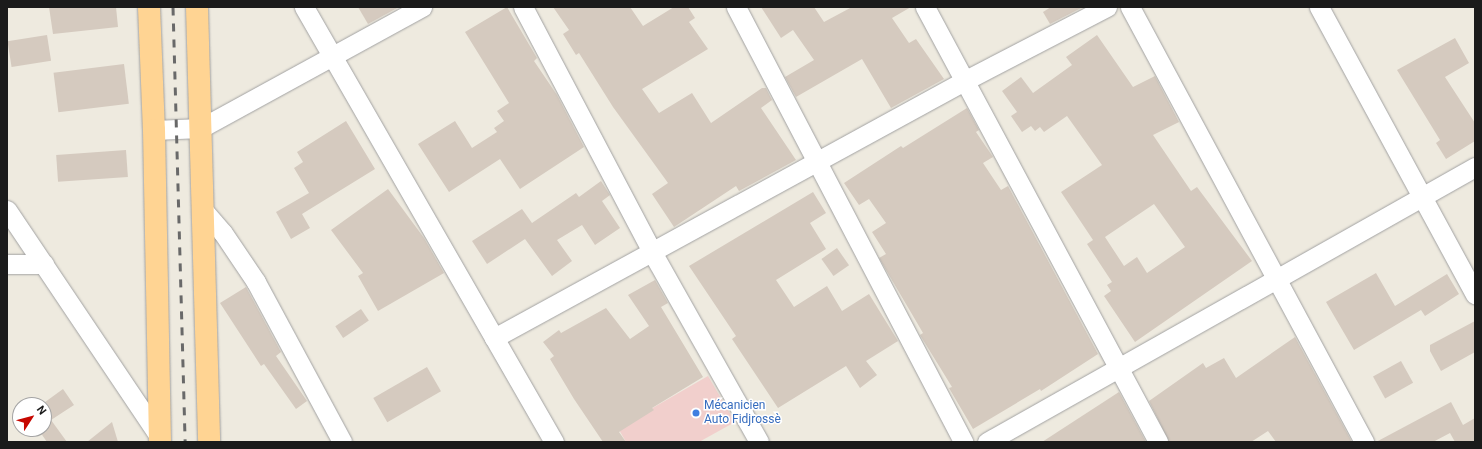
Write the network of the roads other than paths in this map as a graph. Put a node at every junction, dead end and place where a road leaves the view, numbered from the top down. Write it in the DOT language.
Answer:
graph roads {
  1 [pos="150,7"];
  2 [pos="197,7"];
  3 [pos="304,7"];
  4 [pos="422,7"];
  5 [pos="523,7"];
  6 [pos="736,7"];
  7 [pos="925,7"];
  8 [pos="1107,7"];
  9 [pos="1130,7"];
  10 [pos="1319,7"];
  11 [pos="332,56"];
  12 [pos="964,81"];
  13 [pos="201,128"];
  14 [pos="154,130"];
  15 [pos="818,161"];
  16 [pos="1475,167"];
  17 [pos="1422,197"];
  18 [pos="7,210"];
  19 [pos="203,210"];
  20 [pos="652,252"];
  21 [pos="7,264"];
  22 [pos="44,264"];
  23 [pos="1278,280"];
  24 [pos="1475,294"];
  25 [pos="494,338"];
  26 [pos="1118,368"];
  27 [pos="160,439"];
  28 [pos="209,442"];
  29 [pos="342,442"];
  30 [pos="554,442"];
  31 [pos="759,442"];
  32 [pos="963,442"];
  33 [pos="986,442"];
  34 [pos="1158,442"];
  35 [pos="1364,442"];
  1 -- 14 [label="main road"];
  2 -- 13 [label="main road"];
  3 -- 11 [label="street"];
  4 -- 11 [label="street"];
  5 -- 20 [label="street"];
  6 -- 15 [label="street"];
  7 -- 12 [label="street"];
  8 -- 12 [label="street"];
  9 -- 23 [label="street"];
  10 -- 17 [label="street"];
  11 -- 13 [label="street"];
  11 -- 25 [label="street"];
  12 -- 15 [label="street"];
  12 -- 26 [label="street"];
  13 -- 14 [label="street"];
  13 -- 19 [label="main road"];
  14 -- 27 [label="main road"];
  15 -- 20 [label="street"];
  15 -- 32 [label="street"];
  16 -- 17 [label="street"];
  17 -- 23 [label="street"];
  17 -- 24 [label="street"];
  18 -- 22 [label="street"];
  19 -- 28 [label="main road"];
  19 -- 29 [label="street"];
  20 -- 25 [label="street"];
  20 -- 31 [label="street"];
  21 -- 22 [label="street"];
  22 -- 27 [label="street"];
  23 -- 26 [label="street"];
  23 -- 35 [label="street"];
  25 -- 30 [label="street"];
  26 -- 33 [label="street"];
  26 -- 34 [label="street"];
}
